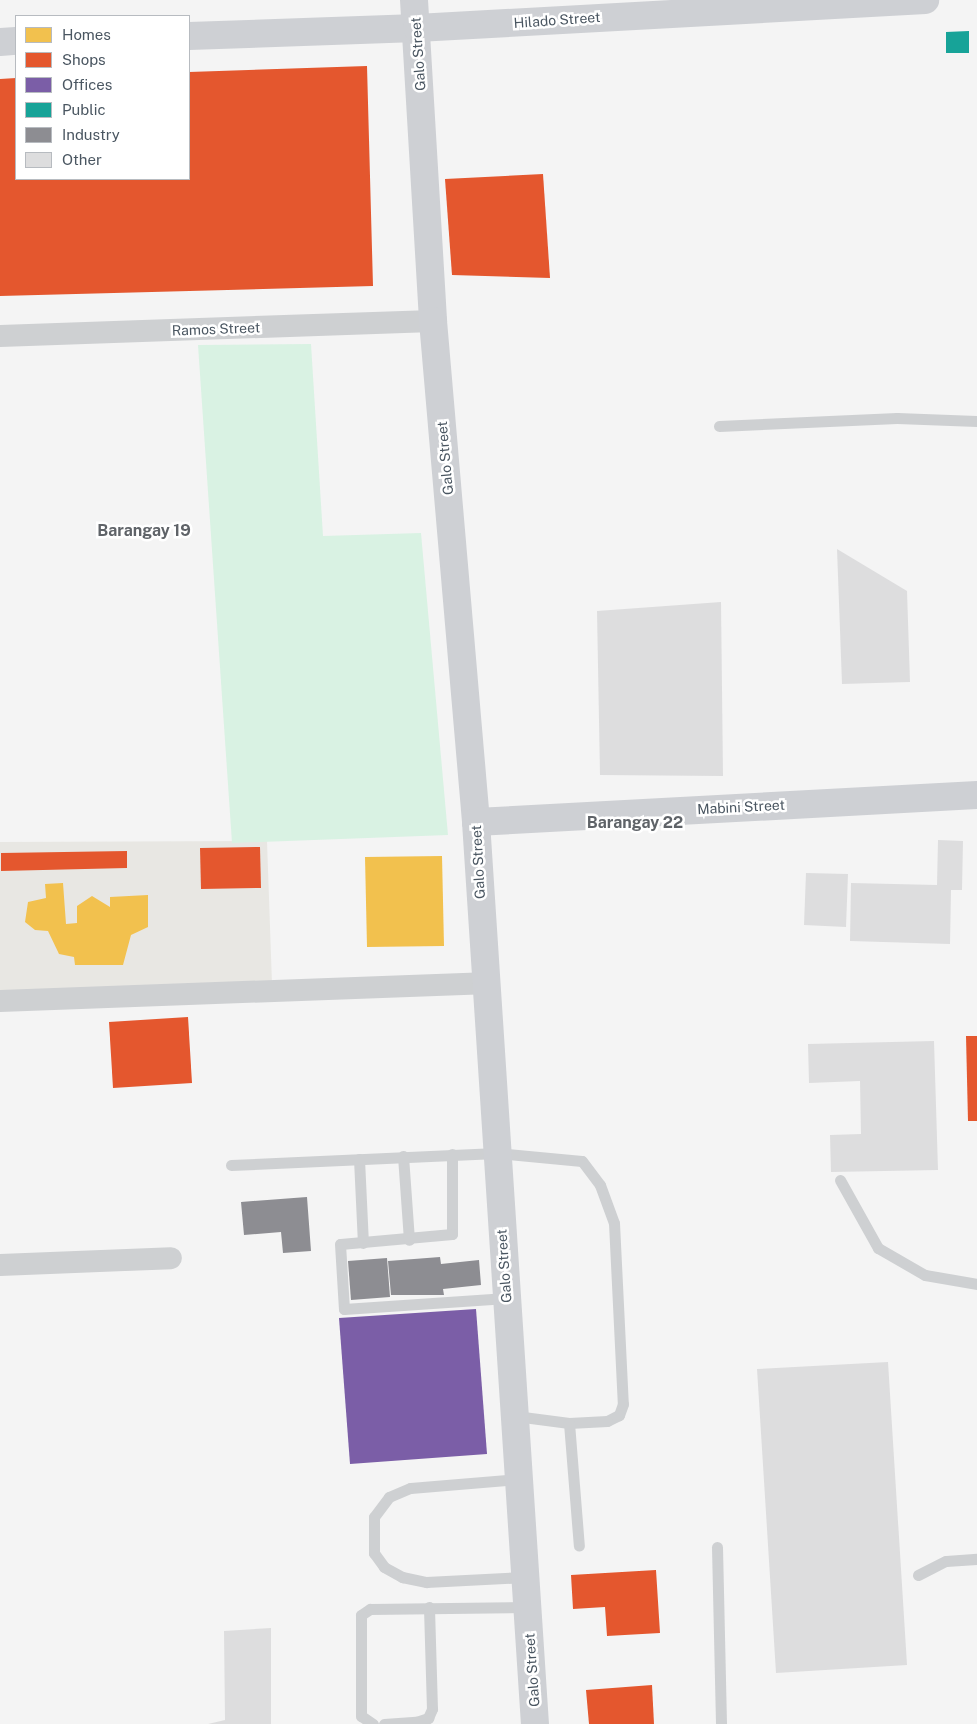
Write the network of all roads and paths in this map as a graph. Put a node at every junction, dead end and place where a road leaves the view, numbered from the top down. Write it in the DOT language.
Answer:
graph roads {
  1 [pos="414,0"];
  2 [pos="856,0"];
  3 [pos="925,0"];
  4 [pos="417,28"];
  5 [pos="190,36"];
  6 [pos="15,41"];
  7 [pos="0,42"];
  8 [pos="433,321"];
  9 [pos="0,336"];
  10 [pos="977,421"];
  11 [pos="719,426"];
  12 [pos="977,795"];
  13 [pos="476,822"];
  14 [pos="484,983"];
  15 [pos="0,1001"];
  16 [pos="497,1153"];
  17 [pos="452,1154"];
  18 [pos="403,1156"];
  19 [pos="359,1159"];
  20 [pos="230,1164"];
  21 [pos="840,1180"];
  22 [pos="408,1240"];
  23 [pos="363,1243"];
  24 [pos="171,1258"];
  25 [pos="0,1265"];
  26 [pos="977,1284"];
  27 [pos="507,1298"];
  28 [pos="515,1416"];
  29 [pos="569,1423"];
  30 [pos="519,1479"];
  31 [pos="579,1546"];
  32 [pos="717,1547"];
  33 [pos="977,1558"];
  34 [pos="918,1575"];
  35 [pos="524,1577"];
  36 [pos="429,1607"];
  37 [pos="527,1607"];
  38 [pos="373,1724"];
  39 [pos="384,1724"];
  40 [pos="535,1724"];
  41 [pos="721,1724"];
  1 -- 4 [label="street, Galo Street"];
  2 -- 3 [label="street, Hilado Street"];
  2 -- 4 [label="street, Hilado Street"];
  4 -- 5 [label="street, Hilado Street"];
  4 -- 8 [label="street, Galo Street"];
  6 -- 7 [label="street"];
  8 -- 9 [label="street, Ramos Street"];
  8 -- 13 [label="street, Galo Street"];
  10 -- 11 [label="lane"];
  12 -- 13 [label="street, Mabini Street"];
  13 -- 14 [label="street, Galo Street"];
  14 -- 15 [label="street"];
  14 -- 16 [label="street, Galo Street"];
  16 -- 17 [label="lane"];
  16 -- 27 [label="street, Galo Street"];
  16 -- 29 [label="lane"];
  17 -- 18 [label="lane"];
  17 -- 22 [label="lane"];
  18 -- 19 [label="lane"];
  18 -- 22 [label="lane"];
  19 -- 20 [label="lane"];
  19 -- 23 [label="lane"];
  21 -- 26 [label="lane"];
  22 -- 23 [label="lane"];
  23 -- 27 [label="lane"];
  24 -- 25 [label="street"];
  27 -- 28 [label="street, Galo Street"];
  28 -- 29 [label="lane"];
  28 -- 30 [label="street, Galo Street"];
  29 -- 31 [label="lane"];
  30 -- 35 [label="street, Galo Street"];
  30 -- 35 [label="lane"];
  32 -- 41 [label="lane"];
  33 -- 34 [label="lane"];
  35 -- 37 [label="street, Galo Street"];
  36 -- 37 [label="lane"];
  36 -- 38 [label="lane"];
  36 -- 39 [label="lane"];
  37 -- 40 [label="street, Galo Street"];
}
